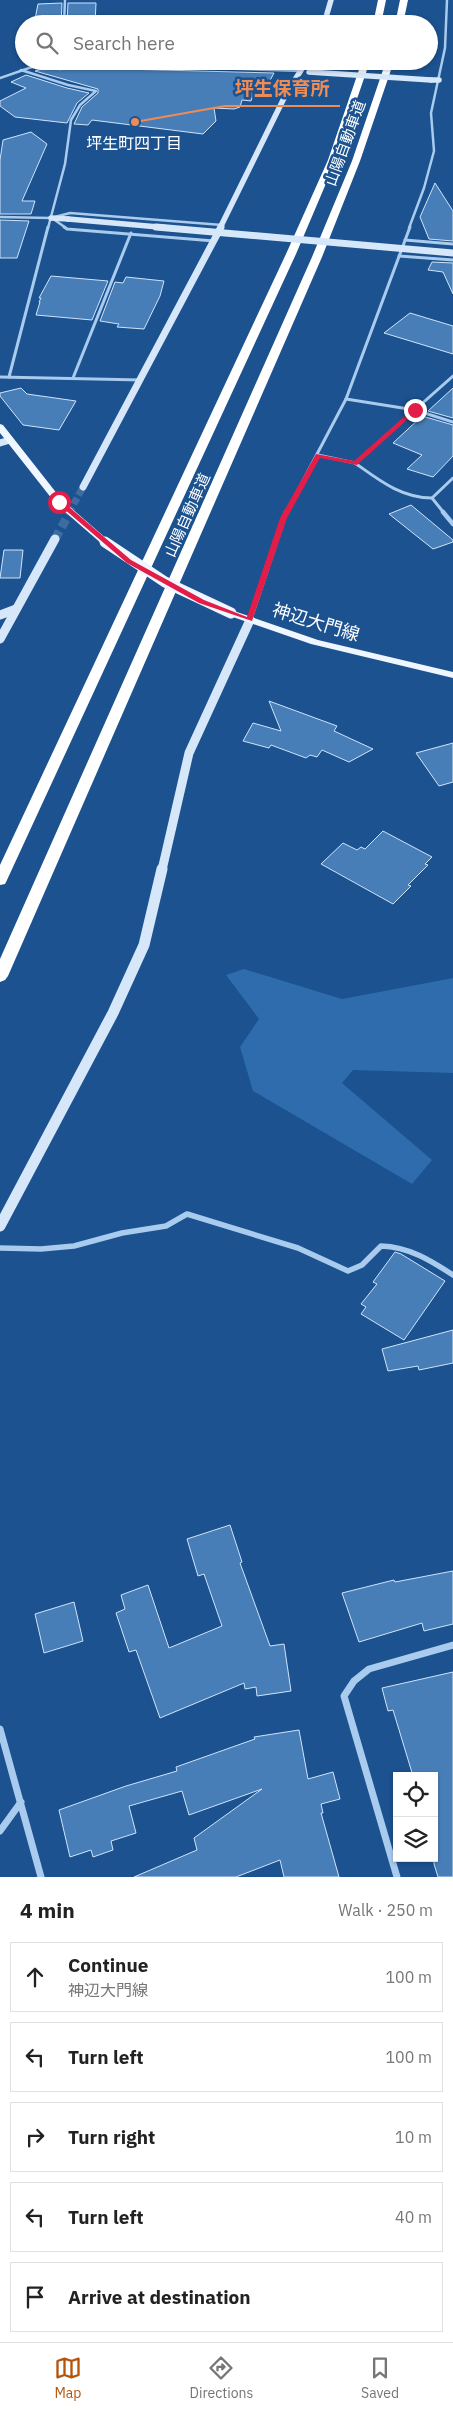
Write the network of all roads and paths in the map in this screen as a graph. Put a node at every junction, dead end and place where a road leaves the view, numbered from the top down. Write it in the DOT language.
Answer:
graph roads {
  1 [pos="64,0"];
  2 [pos="69,0"];
  3 [pos="331,0"];
  4 [pos="382,0"];
  5 [pos="404,0"];
  6 [pos="447,0"];
  7 [pos="64,15"];
  8 [pos="327,15"];
  9 [pos="379,15"];
  10 [pos="401,15"];
  11 [pos="445,48"];
  12 [pos="453,48"];
  13 [pos="21,70"];
  14 [pos="270,70"];
  15 [pos="363,70"];
  16 [pos="387,70"];
  17 [pos="301,71"];
  18 [pos="0,78"];
  19 [pos="439,80"];
  20 [pos="0,217"];
  21 [pos="51,218"];
  22 [pos="222,225"];
  23 [pos="131,233"];
  24 [pos="405,240"];
  25 [pos="214,241"];
  26 [pos="453,244"];
  27 [pos="453,253"];
  28 [pos="399,256"];
  29 [pos="453,260"];
  30 [pos="453,376"];
  31 [pos="0,377"];
  32 [pos="9,377"];
  33 [pos="73,378"];
  34 [pos="142,380"];
  35 [pos="346,398"];
  36 [pos="415,410"];
  37 [pos="453,422"];
  38 [pos="0,427"];
  39 [pos="10,440"];
  40 [pos="0,443"];
  41 [pos="318,455"];
  42 [pos="355,463"];
  43 [pos="453,478"];
  44 [pos="84,487"];
  45 [pos="432,498"];
  46 [pos="453,524"];
  47 [pos="55,539"];
  48 [pos="16,609"];
  49 [pos="0,616"];
  50 [pos="250,620"];
  51 [pos="0,639"];
  52 [pos="453,675"];
  53 [pos="0,880"];
  54 [pos="0,976"];
  55 [pos="0,1226"];
  56 [pos="0,1248"];
  57 [pos="453,1275"];
  58 [pos="453,1645"];
  59 [pos="0,1728"];
  60 [pos="21,1802"];
  61 [pos="0,1831"];
  62 [pos="41,1877"];
  63 [pos="397,1877"];
  1 -- 2 [label="street"];
  1 -- 7 [label="street"];
  3 -- 8 [label="street"];
  4 -- 9 [label="highway"];
  5 -- 10 [label="highway"];
  6 -- 11 [label="street"];
  11 -- 12 [label="street"];
  11 -- 19 [label="street"];
  13 -- 18 [label="street"];
  13 -- 21 [label="street"];
  14 -- 17 [label="street"];
  15 -- 53 [label="highway, 山陽自動車道"];
  16 -- 54 [label="highway, 山陽自動車道"];
  17 -- 19 [label="street, bridge"];
  17 -- 22 [label="street"];
  19 -- 24 [label="street"];
  20 -- 21 [label="street"];
  21 -- 22 [label="street"];
  21 -- 23 [label="street"];
  21 -- 27 [label="street, bridge"];
  21 -- 32 [label="street"];
  22 -- 25 [label="street"];
  23 -- 25 [label="street"];
  23 -- 33 [label="street"];
  24 -- 26 [label="street"];
  24 -- 28 [label="street"];
  25 -- 34 [label="street"];
  28 -- 29 [label="street"];
  28 -- 35 [label="street"];
  30 -- 36 [label="street"];
  31 -- 32 [label="street"];
  32 -- 33 [label="street"];
  33 -- 34 [label="street"];
  34 -- 44 [label="street"];
  35 -- 36 [label="street"];
  35 -- 41 [label="street"];
  36 -- 37 [label="street"];
  36 -- 42 [label="street"];
  38 -- 39 [label="main road, 神辺大門線"];
  39 -- 40 [label="street"];
  39 -- 50 [label="main road, 神辺大門線, bridge"];
  41 -- 42 [label="street"];
  41 -- 50 [label="street"];
  42 -- 45 [label="street"];
  43 -- 45 [label="street"];
  45 -- 46 [label="street"];
  47 -- 48 [label="street"];
  48 -- 49 [label="street"];
  48 -- 51 [label="street"];
  50 -- 52 [label="main road, 神辺大門線"];
  50 -- 55 [label="street"];
  56 -- 57 [label="street"];
  58 -- 63 [label="street"];
  59 -- 60 [label="street"];
  60 -- 61 [label="street"];
  60 -- 62 [label="street"];
}
